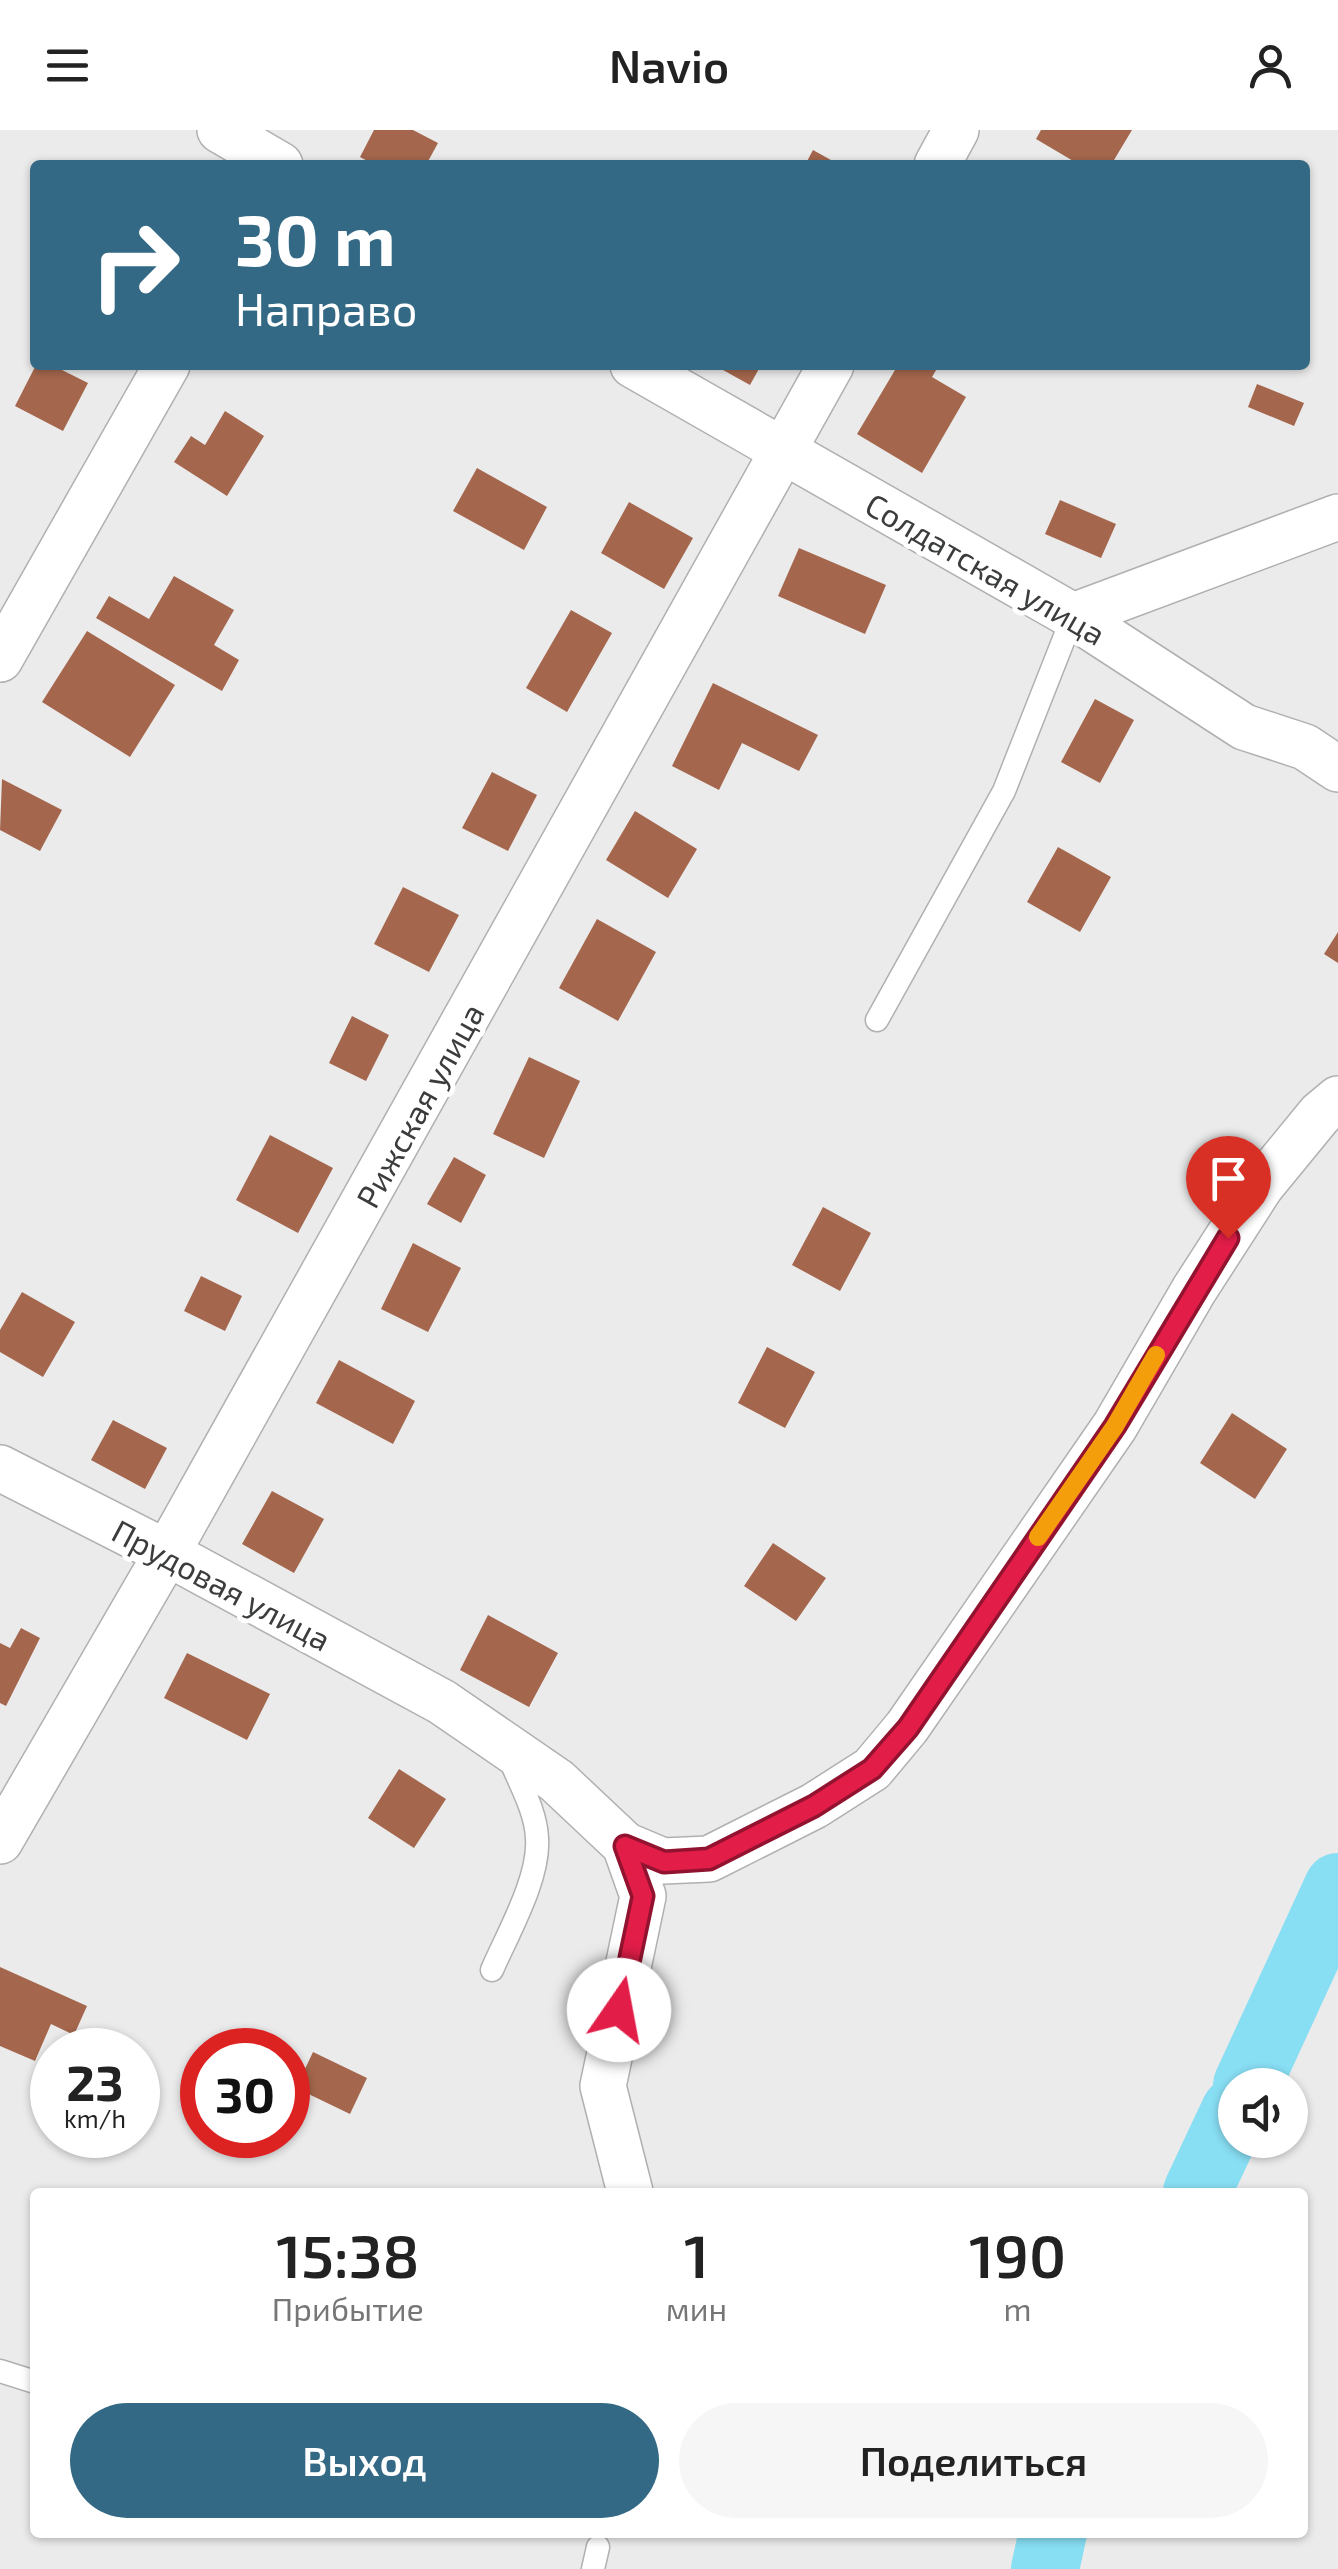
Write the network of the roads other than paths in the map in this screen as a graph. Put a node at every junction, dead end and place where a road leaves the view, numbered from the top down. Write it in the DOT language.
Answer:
graph roads {
  1 [pos="220,130"];
  2 [pos="300,130"];
  3 [pos="956,130"];
  4 [pos="271,160"];
  5 [pos="283,160"];
  6 [pos="940,160"];
  7 [pos="163,370"];
  8 [pos="642,370"];
  9 [pos="828,370"];
  10 [pos="786,451"];
  11 [pos="1338,517"];
  12 [pos="1074,616"];
  13 [pos="0,659"];
  14 [pos="1338,768"];
  15 [pos="876,1020"];
  16 [pos="1338,1098"];
  17 [pos="0,1468"];
  18 [pos="167,1553"];
  19 [pos="504,1745"];
  20 [pos="0,1841"];
  21 [pos="625,1846"];
  22 [pos="492,1970"];
  23 [pos="629,2188"];
  24 [pos="0,2371"];
  25 [pos="30,2380"];
  1 -- 4 [label="street"];
  2 -- 5 [label="street"];
  3 -- 6 [label="street"];
  7 -- 13 [label="street"];
  8 -- 10 [label="street, Солдатская улица"];
  9 -- 10 [label="street, Рижская улица"];
  10 -- 12 [label="street, Солдатская улица"];
  10 -- 18 [label="street, Рижская улица"];
  11 -- 12 [label="street"];
  12 -- 14 [label="street, Солдатская улица"];
  12 -- 15 [label="lane"];
  16 -- 21 [label="street"];
  17 -- 18 [label="street, Прудовая улица"];
  18 -- 19 [label="street, Прудовая улица"];
  18 -- 20 [label="street, Рижская улица"];
  19 -- 21 [label="street, Прудовая улица"];
  19 -- 22 [label="lane"];
  21 -- 23 [label="street"];
  24 -- 25 [label="lane"];
}
